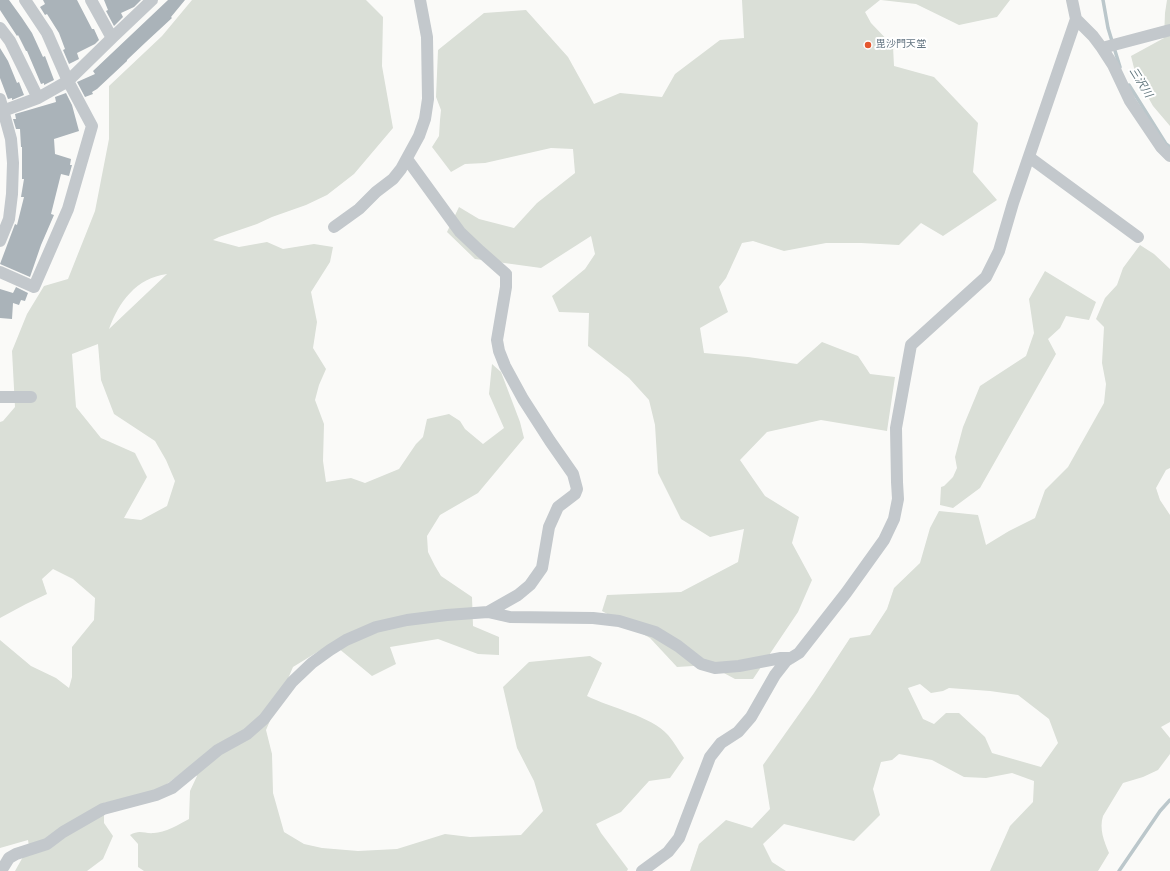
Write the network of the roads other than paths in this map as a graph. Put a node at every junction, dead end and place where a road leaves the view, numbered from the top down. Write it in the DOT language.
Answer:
graph roads {
  1 [pos="25,0"];
  2 [pos="91,0"];
  3 [pos="152,0"];
  4 [pos="420,0"];
  5 [pos="1072,0"];
  6 [pos="1076,19"];
  7 [pos="0,28"];
  8 [pos="1170,30"];
  9 [pos="112,38"];
  10 [pos="1102,48"];
  11 [pos="68,81"];
  12 [pos="38,98"];
  13 [pos="0,99"];
  14 [pos="2,112"];
  15 [pos="1170,156"];
  16 [pos="1030,157"];
  17 [pos="407,158"];
  18 [pos="334,227"];
  19 [pos="1138,237"];
  20 [pos="0,241"];
  21 [pos="0,272"];
  22 [pos="0,397"];
  23 [pos="31,397"];
  24 [pos="488,612"];
  25 [pos="791,658"];
  26 [pos="2,871"];
  27 [pos="642,871"];
  1 -- 11 [label="street"];
  2 -- 9 [label="street"];
  3 -- 9 [label="street"];
  4 -- 17 [label="street"];
  5 -- 6 [label="street"];
  6 -- 10 [label="street"];
  6 -- 16 [label="street"];
  7 -- 12 [label="street"];
  8 -- 10 [label="street"];
  9 -- 11 [label="street"];
  10 -- 15 [label="street"];
  11 -- 12 [label="street"];
  11 -- 21 [label="street"];
  12 -- 14 [label="street"];
  13 -- 14 [label="street"];
  14 -- 20 [label="street"];
  16 -- 19 [label="street"];
  16 -- 25 [label="street"];
  17 -- 18 [label="street"];
  17 -- 24 [label="street"];
  22 -- 23 [label="street"];
  24 -- 25 [label="street"];
  24 -- 26 [label="street"];
  25 -- 27 [label="street"];
}
